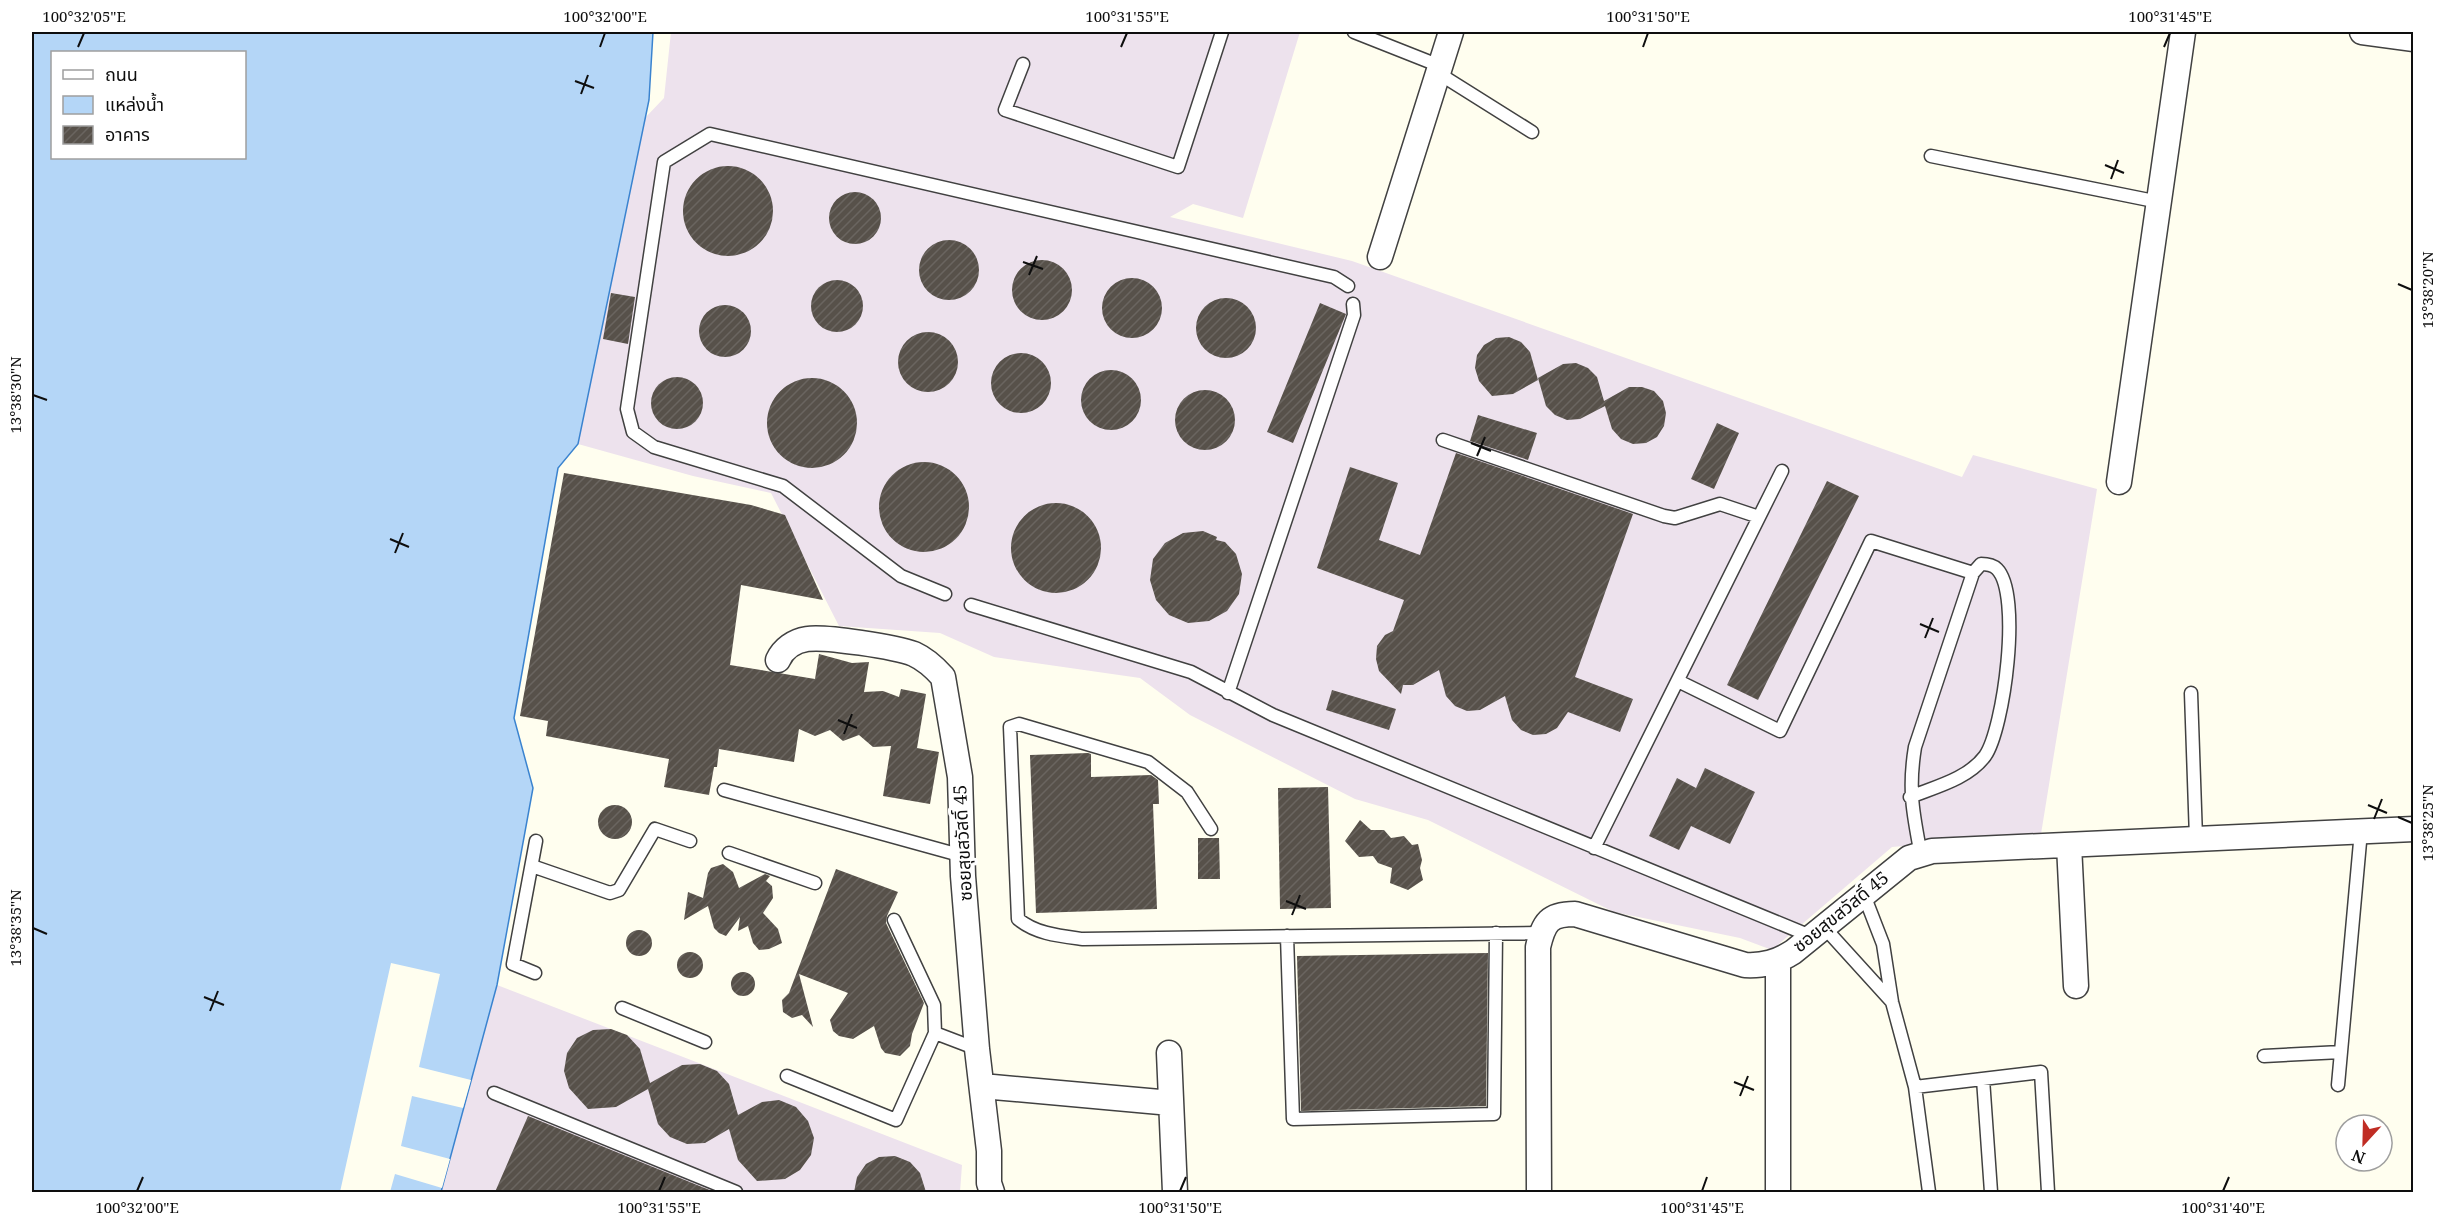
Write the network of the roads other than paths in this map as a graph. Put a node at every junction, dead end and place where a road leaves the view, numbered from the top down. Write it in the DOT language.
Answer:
graph roads {
  1 [pos="1222,32"];
  2 [pos="1354,32"];
  3 [pos="1451,32"];
  4 [pos="2183,32"];
  5 [pos="2362,32"];
  6 [pos="2414,39"];
  7 [pos="1023,64"];
  8 [pos="1439,69"];
  9 [pos="1532,132"];
  10 [pos="1930,156"];
  11 [pos="2159,202"];
  12 [pos="1380,257"];
  13 [pos="1348,286"];
  14 [pos="1353,304"];
  15 [pos="1443,440"];
  16 [pos="1782,471"];
  17 [pos="2120,482"];
  18 [pos="1759,517"];
  19 [pos="1973,573"];
  20 [pos="945,594"];
  21 [pos="971,605"];
  22 [pos="778,660"];
  23 [pos="1678,681"];
  24 [pos="1228,693"];
  25 [pos="2191,693"];
  26 [pos="724,790"];
  27 [pos="1910,797"];
  28 [pos="1211,829"];
  29 [pos="2414,829"];
  30 [pos="2361,831"];
  31 [pos="2196,838"];
  32 [pos="536,841"];
  33 [pos="690,841"];
  34 [pos="2069,845"];
  35 [pos="1594,848"];
  36 [pos="729,853"];
  37 [pos="1921,855"];
  38 [pos="963,856"];
  39 [pos="532,866"];
  40 [pos="815,883"];
  41 [pos="1864,895"];
  42 [pos="894,920"];
  43 [pos="1818,931"];
  44 [pos="1496,933"];
  45 [pos="1541,933"];
  46 [pos="1287,936"];
  47 [pos="1779,961"];
  48 [pos="535,973"];
  49 [pos="2076,986"];
  50 [pos="1892,1002"];
  51 [pos="622,1008"];
  52 [pos="935,1033"];
  53 [pos="705,1042"];
  54 [pos="977,1048"];
  55 [pos="2341,1052"];
  56 [pos="1169,1053"];
  57 [pos="2264,1056"];
  58 [pos="787,1076"];
  59 [pos="1983,1079"];
  60 [pos="2337,1085"];
  61 [pos="982,1086"];
  62 [pos="1915,1087"];
  63 [pos="494,1093"];
  64 [pos="1171,1103"];
  65 [pos="735,1192"];
  66 [pos="992,1192"];
  67 [pos="1175,1192"];
  68 [pos="1539,1192"];
  69 [pos="1778,1192"];
  70 [pos="1929,1192"];
  71 [pos="1991,1192"];
  72 [pos="2048,1192"];
  1 -- 7 [label="lane"];
  2 -- 8 [label="lane"];
  3 -- 8 [label="street"];
  4 -- 11 [label="street"];
  5 -- 6 [label="street"];
  8 -- 9 [label="lane"];
  8 -- 12 [label="street"];
  10 -- 11 [label="lane"];
  11 -- 17 [label="street"];
  13 -- 20 [label="lane"];
  14 -- 24 [label="lane"];
  15 -- 18 [label="lane"];
  16 -- 18 [label="lane"];
  18 -- 23 [label="lane"];
  19 -- 23 [label="lane"];
  19 -- 27 [label="lane"];
  19 -- 27 [label="lane"];
  21 -- 24 [label="lane"];
  22 -- 38 [label="street, ซอยสุขสวัสดิ์ 45"];
  23 -- 35 [label="lane"];
  24 -- 35 [label="lane"];
  25 -- 31 [label="lane"];
  26 -- 38 [label="lane"];
  27 -- 37 [label="lane"];
  28 -- 46 [label="lane"];
  29 -- 30 [label="street, ซอยสุขสวัสดิ์ 45"];
  30 -- 31 [label="street, ซอยสุขสวัสดิ์ 45"];
  30 -- 55 [label="lane"];
  31 -- 34 [label="street, ซอยสุขสวัสดิ์ 45"];
  32 -- 39 [label="lane"];
  33 -- 39 [label="lane"];
  34 -- 37 [label="street, ซอยสุขสวัสดิ์ 45"];
  34 -- 49 [label="street"];
  35 -- 43 [label="lane"];
  36 -- 40 [label="lane"];
  37 -- 41 [label="street, ซอยสุขสวัสดิ์ 45"];
  38 -- 54 [label="street, ซอยสุขสวัสดิ์ 45"];
  39 -- 48 [label="lane"];
  41 -- 43 [label="street, ซอยสุขสวัสดิ์ 45"];
  41 -- 50 [label="lane"];
  42 -- 52 [label="lane"];
  43 -- 47 [label="street, ซอยสุขสวัสดิ์ 45"];
  43 -- 50 [label="lane"];
  44 -- 45 [label="lane"];
  44 -- 46 [label="lane"];
  44 -- 46 [label="lane"];
  45 -- 47 [label="street, ซอยสุขสวัสดิ์ 45"];
  45 -- 68 [label="street"];
  47 -- 69 [label="street"];
  50 -- 62 [label="lane"];
  51 -- 53 [label="lane"];
  52 -- 54 [label="lane"];
  52 -- 58 [label="lane"];
  54 -- 61 [label="street, ซอยสุขสวัสดิ์ 45"];
  55 -- 57 [label="lane"];
  55 -- 60 [label="lane"];
  56 -- 64 [label="street"];
  59 -- 62 [label="lane"];
  59 -- 71 [label="lane"];
  59 -- 72 [label="lane"];
  61 -- 64 [label="street"];
  61 -- 66 [label="street, ซอยสุขสวัสดิ์ 45"];
  62 -- 70 [label="lane"];
  63 -- 65 [label="lane"];
  64 -- 67 [label="street"];
}
